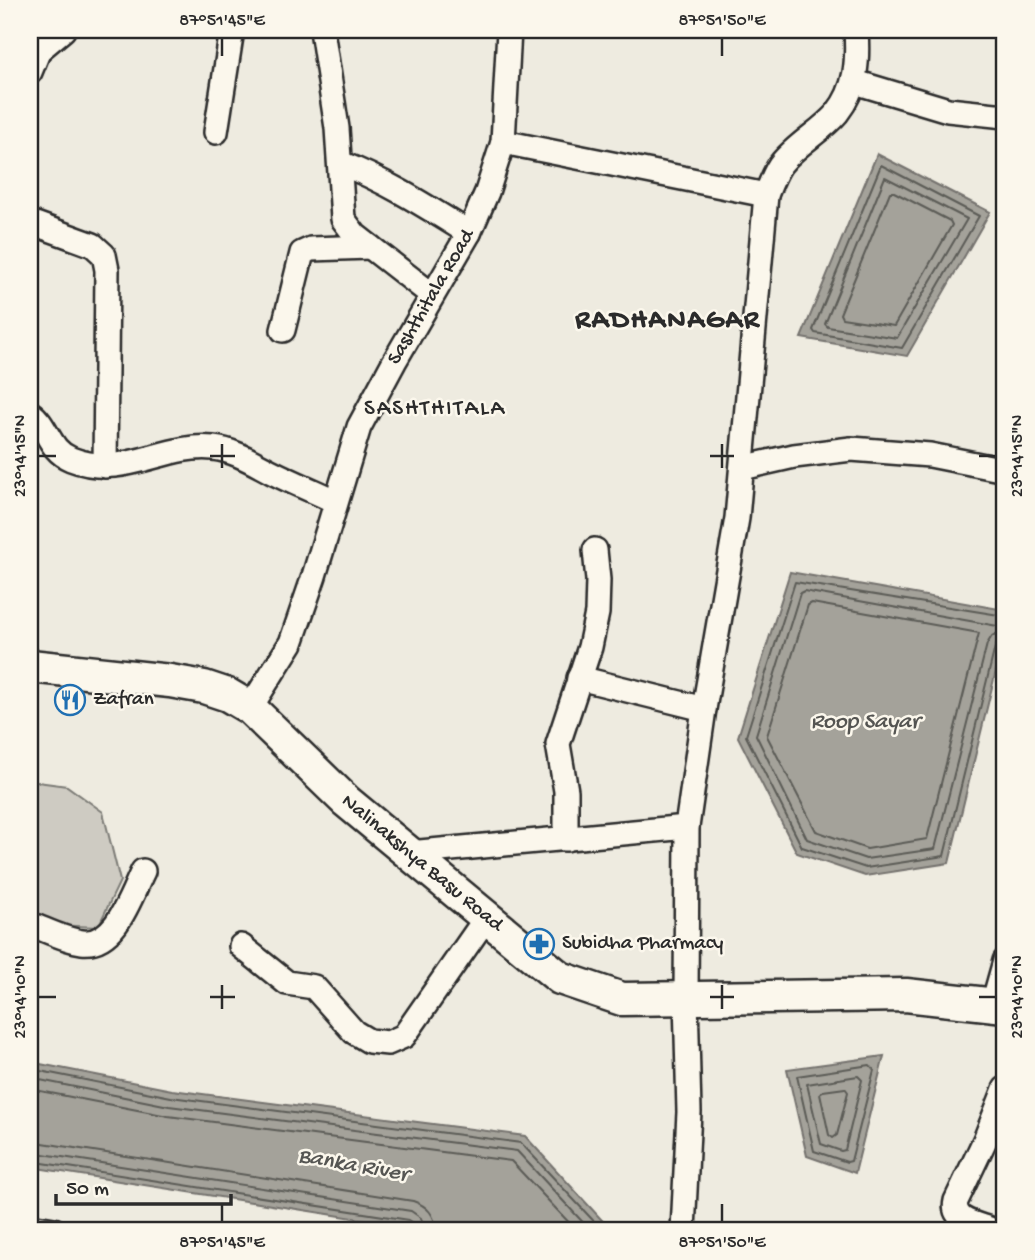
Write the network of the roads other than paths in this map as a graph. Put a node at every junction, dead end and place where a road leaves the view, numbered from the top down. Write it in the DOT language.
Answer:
graph roads {
  1 [pos="63,30"];
  2 [pos="232,30"];
  3 [pos="322,30"];
  4 [pos="509,30"];
  5 [pos="856,30"];
  6 [pos="34,46"];
  7 [pos="30,72"];
  8 [pos="855,82"];
  9 [pos="1005,116"];
  10 [pos="216,132"];
  11 [pos="503,142"];
  12 [pos="340,163"];
  13 [pos="766,195"];
  14 [pos="30,222"];
  15 [pos="469,233"];
  16 [pos="370,247"];
  17 [pos="432,295"];
  18 [pos="284,330"];
  19 [pos="30,413"];
  20 [pos="105,466"];
  21 [pos="742,468"];
  22 [pos="1005,470"];
  23 [pos="335,501"];
  24 [pos="595,550"];
  25 [pos="30,666"];
  26 [pos="579,678"];
  27 [pos="250,708"];
  28 [pos="704,709"];
  29 [pos="687,827"];
  30 [pos="566,839"];
  31 [pos="409,853"];
  32 [pos="143,871"];
  33 [pos="486,918"];
  34 [pos="30,924"];
  35 [pos="241,946"];
  36 [pos="1005,961"];
  37 [pos="686,999"];
  38 [pos="999,1005"];
  39 [pos="1005,1089"];
  40 [pos="30,1226"];
  41 [pos="54,1230"];
  42 [pos="683,1230"];
  43 [pos="992,1230"];
  1 -- 6 [label="street"];
  2 -- 10 [label="street"];
  3 -- 12 [label="street"];
  4 -- 11 [label="street, Sashthitala Road"];
  5 -- 8 [label="street"];
  6 -- 7 [label="street"];
  8 -- 9 [label="street"];
  8 -- 13 [label="street"];
  11 -- 13 [label="street"];
  11 -- 15 [label="street, Sashthitala Road"];
  12 -- 15 [label="street"];
  12 -- 16 [label="street"];
  13 -- 21 [label="street"];
  14 -- 20 [label="street"];
  15 -- 17 [label="street, Sashthitala Road"];
  16 -- 17 [label="street"];
  16 -- 18 [label="street"];
  17 -- 23 [label="street, Sashthitala Road"];
  19 -- 20 [label="street"];
  20 -- 23 [label="street"];
  21 -- 22 [label="street"];
  21 -- 28 [label="street"];
  23 -- 27 [label="street, Sashthitala Road"];
  24 -- 26 [label="street"];
  25 -- 27 [label="street, Nalinakshya Basu Road"];
  26 -- 28 [label="street"];
  26 -- 30 [label="street"];
  27 -- 31 [label="street, Nalinakshya Basu Road"];
  28 -- 29 [label="street"];
  29 -- 30 [label="street"];
  29 -- 37 [label="street"];
  30 -- 31 [label="street"];
  31 -- 33 [label="street, Nalinakshya Basu Road"];
  32 -- 34 [label="street"];
  33 -- 35 [label="street"];
  33 -- 37 [label="street, Nalinakshya Basu Road"];
  36 -- 38 [label="street"];
  37 -- 38 [label="street, Nalinakshya Basu Road"];
  37 -- 42 [label="street"];
  39 -- 43 [label="street"];
  40 -- 41 [label="street"];
}
